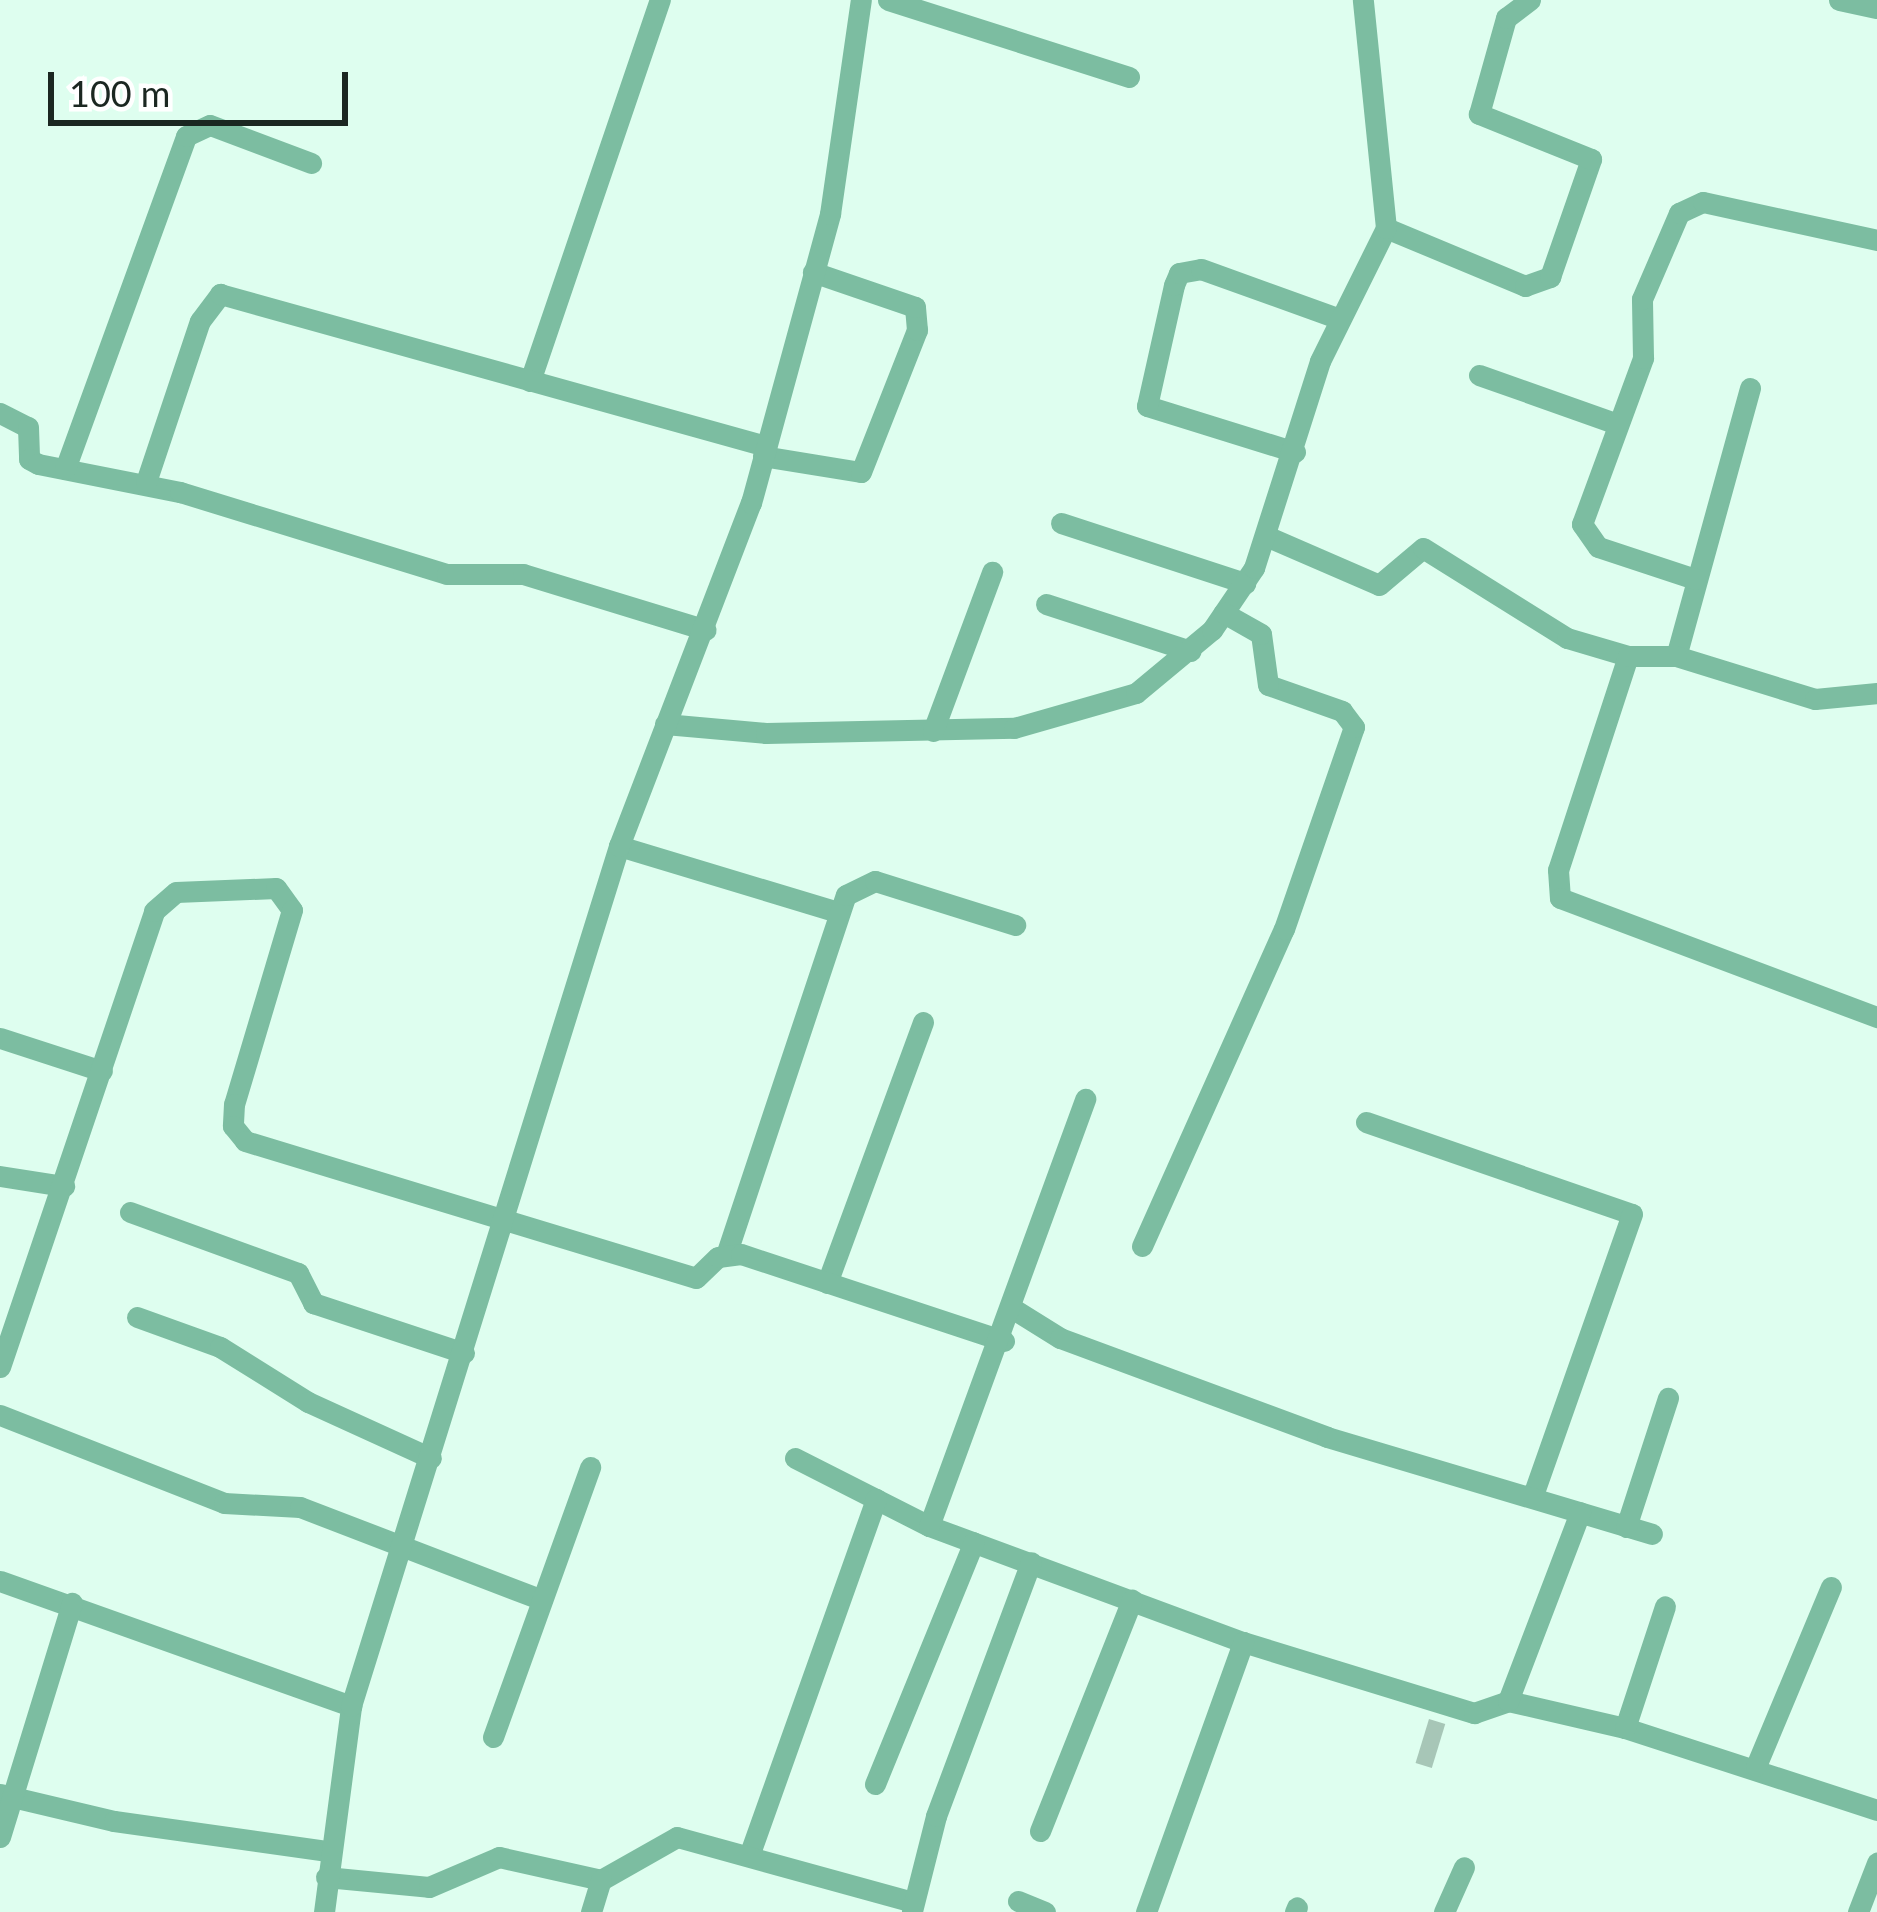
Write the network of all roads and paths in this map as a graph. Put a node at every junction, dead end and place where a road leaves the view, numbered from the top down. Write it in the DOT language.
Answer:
graph roads {
  1 [pos="660,0"];
  2 [pos="861,0"];
  3 [pos="888,0"];
  4 [pos="1364,0"];
  5 [pos="1531,0"];
  6 [pos="1839,0"];
  7 [pos="1877,8"];
  8 [pos="1129,77"];
  9 [pos="310,163"];
  10 [pos="1386,228"];
  11 [pos="1877,240"];
  12 [pos="814,272"];
  13 [pos="1340,319"];
  14 [pos="1478,375"];
  15 [pos="530,380"];
  16 [pos="1750,388"];
  17 [pos="0,413"];
  18 [pos="1617,424"];
  19 [pos="765,451"];
  20 [pos="1295,452"];
  21 [pos="65,470"];
  22 [pos="146,482"];
  23 [pos="1061,524"];
  24 [pos="1266,536"];
  25 [pos="992,572"];
  26 [pos="1695,579"];
  27 [pos="1245,583"];
  28 [pos="1046,604"];
  29 [pos="1224,614"];
  30 [pos="706,630"];
  31 [pos="1191,651"];
  32 [pos="1628,656"];
  33 [pos="1676,656"];
  34 [pos="1877,693"];
  35 [pos="665,724"];
  36 [pos="933,731"];
  37 [pos="619,846"];
  38 [pos="837,912"];
  39 [pos="1015,925"];
  40 [pos="1877,1017"];
  41 [pos="923,1022"];
  42 [pos="0,1037"];
  43 [pos="102,1071"];
  44 [pos="1084,1099"];
  45 [pos="1366,1122"];
  46 [pos="0,1176"];
  47 [pos="64,1186"];
  48 [pos="130,1211"];
  49 [pos="508,1214"];
  50 [pos="1142,1246"];
  51 [pos="728,1252"];
  52 [pos="827,1283"];
  53 [pos="1016,1310"];
  54 [pos="137,1317"];
  55 [pos="1004,1341"];
  56 [pos="464,1353"];
  57 [pos="0,1366"];
  58 [pos="1668,1398"];
  59 [pos="0,1415"];
  60 [pos="430,1458"];
  61 [pos="795,1458"];
  62 [pos="590,1467"];
  63 [pos="1534,1495"];
  64 [pos="876,1499"];
  65 [pos="1580,1512"];
  66 [pos="929,1526"];
  67 [pos="1626,1527"];
  68 [pos="1652,1534"];
  69 [pos="974,1542"];
  70 [pos="404,1547"];
  71 [pos="1031,1562"];
  72 [pos="0,1581"];
  73 [pos="1831,1587"];
  74 [pos="542,1600"];
  75 [pos="1132,1600"];
  76 [pos="72,1603"];
  77 [pos="1665,1606"];
  78 [pos="1243,1642"];
  79 [pos="1508,1701"];
  80 [pos="351,1706"];
  81 [pos="1624,1728"];
  82 [pos="493,1737"];
  83 [pos="1756,1766"];
  84 [pos="875,1784"];
  85 [pos="5,1796"];
  86 [pos="1877,1810"];
  87 [pos="1040,1831"];
  88 [pos="0,1838"];
  89 [pos="328,1851"];
  90 [pos="749,1853"];
  91 [pos="1877,1863"];
  92 [pos="1464,1867"];
  93 [pos="326,1877"];
  94 [pos="601,1880"];
  95 [pos="1018,1900"];
  96 [pos="913,1907"];
  97 [pos="324,1912"];
  98 [pos="591,1912"];
  99 [pos="1045,1912"];
  100 [pos="1146,1912"];
  101 [pos="1444,1912"];
  102 [pos="1858,1912"];
  1 -- 15 [label="street"];
  2 -- 12 [label="street"];
  3 -- 8 [label="street"];
  4 -- 10 [label="street"];
  5 -- 10 [label="street"];
  6 -- 7 [label="street"];
  9 -- 21 [label="street"];
  10 -- 13 [label="street"];
  11 -- 18 [label="street"];
  12 -- 19 [label="street"];
  12 -- 19 [label="street"];
  13 -- 20 [label="street"];
  13 -- 20 [label="street"];
  14 -- 18 [label="street"];
  15 -- 19 [label="street"];
  15 -- 22 [label="street"];
  16 -- 26 [label="street"];
  17 -- 21 [label="street"];
  18 -- 26 [label="street"];
  19 -- 30 [label="street"];
  20 -- 24 [label="street"];
  21 -- 22 [label="street"];
  22 -- 30 [label="street"];
  23 -- 27 [label="street"];
  24 -- 27 [label="street"];
  24 -- 32 [label="street"];
  25 -- 36 [label="street"];
  26 -- 33 [label="street"];
  27 -- 29 [label="street"];
  28 -- 31 [label="street"];
  29 -- 31 [label="street"];
  29 -- 50 [label="street"];
  30 -- 35 [label="street"];
  31 -- 36 [label="street"];
  32 -- 33 [label="street"];
  32 -- 40 [label="street"];
  33 -- 34 [label="street"];
  35 -- 36 [label="street"];
  35 -- 37 [label="street"];
  37 -- 38 [label="street"];
  37 -- 49 [label="street"];
  38 -- 39 [label="street"];
  38 -- 51 [label="street"];
  41 -- 52 [label="street"];
  42 -- 43 [label="street"];
  43 -- 47 [label="street"];
  43 -- 49 [label="street"];
  44 -- 53 [label="street"];
  45 -- 63 [label="street"];
  46 -- 47 [label="street"];
  47 -- 57 [label="street"];
  48 -- 56 [label="street"];
  49 -- 51 [label="street"];
  49 -- 56 [label="street"];
  51 -- 52 [label="street"];
  52 -- 55 [label="street"];
  53 -- 55 [label="street"];
  53 -- 63 [label="street"];
  54 -- 60 [label="street"];
  55 -- 66 [label="street"];
  56 -- 60 [label="street"];
  58 -- 67 [label="street"];
  59 -- 70 [label="street"];
  60 -- 70 [label="street"];
  61 -- 64 [label="street"];
  62 -- 74 [label="street"];
  63 -- 65 [label="street"];
  64 -- 66 [label="street"];
  64 -- 90 [label="street"];
  65 -- 67 [label="street"];
  65 -- 79 [label="street"];
  66 -- 69 [label="street"];
  67 -- 68 [label="street"];
  69 -- 71 [label="street"];
  69 -- 84 [label="street"];
  70 -- 74 [label="street"];
  70 -- 80 [label="street"];
  71 -- 75 [label="street"];
  71 -- 96 [label="street"];
  72 -- 76 [label="street"];
  73 -- 83 [label="street"];
  74 -- 82 [label="street"];
  75 -- 78 [label="street"];
  75 -- 87 [label="street"];
  76 -- 80 [label="street"];
  76 -- 85 [label="street"];
  77 -- 81 [label="street"];
  78 -- 79 [label="street"];
  78 -- 100 [label="street"];
  79 -- 81 [label="street"];
  80 -- 89 [label="street"];
  81 -- 83 [label="street"];
  83 -- 86 [label="street"];
  85 -- 88 [label="street"];
  85 -- 89 [label="street"];
  89 -- 93 [label="street"];
  90 -- 94 [label="street"];
  90 -- 96 [label="street"];
  91 -- 102 [label="street"];
  92 -- 101 [label="street"];
  93 -- 94 [label="street"];
  93 -- 97 [label="street"];
  94 -- 98 [label="street"];
  95 -- 99 [label="street"];
}
